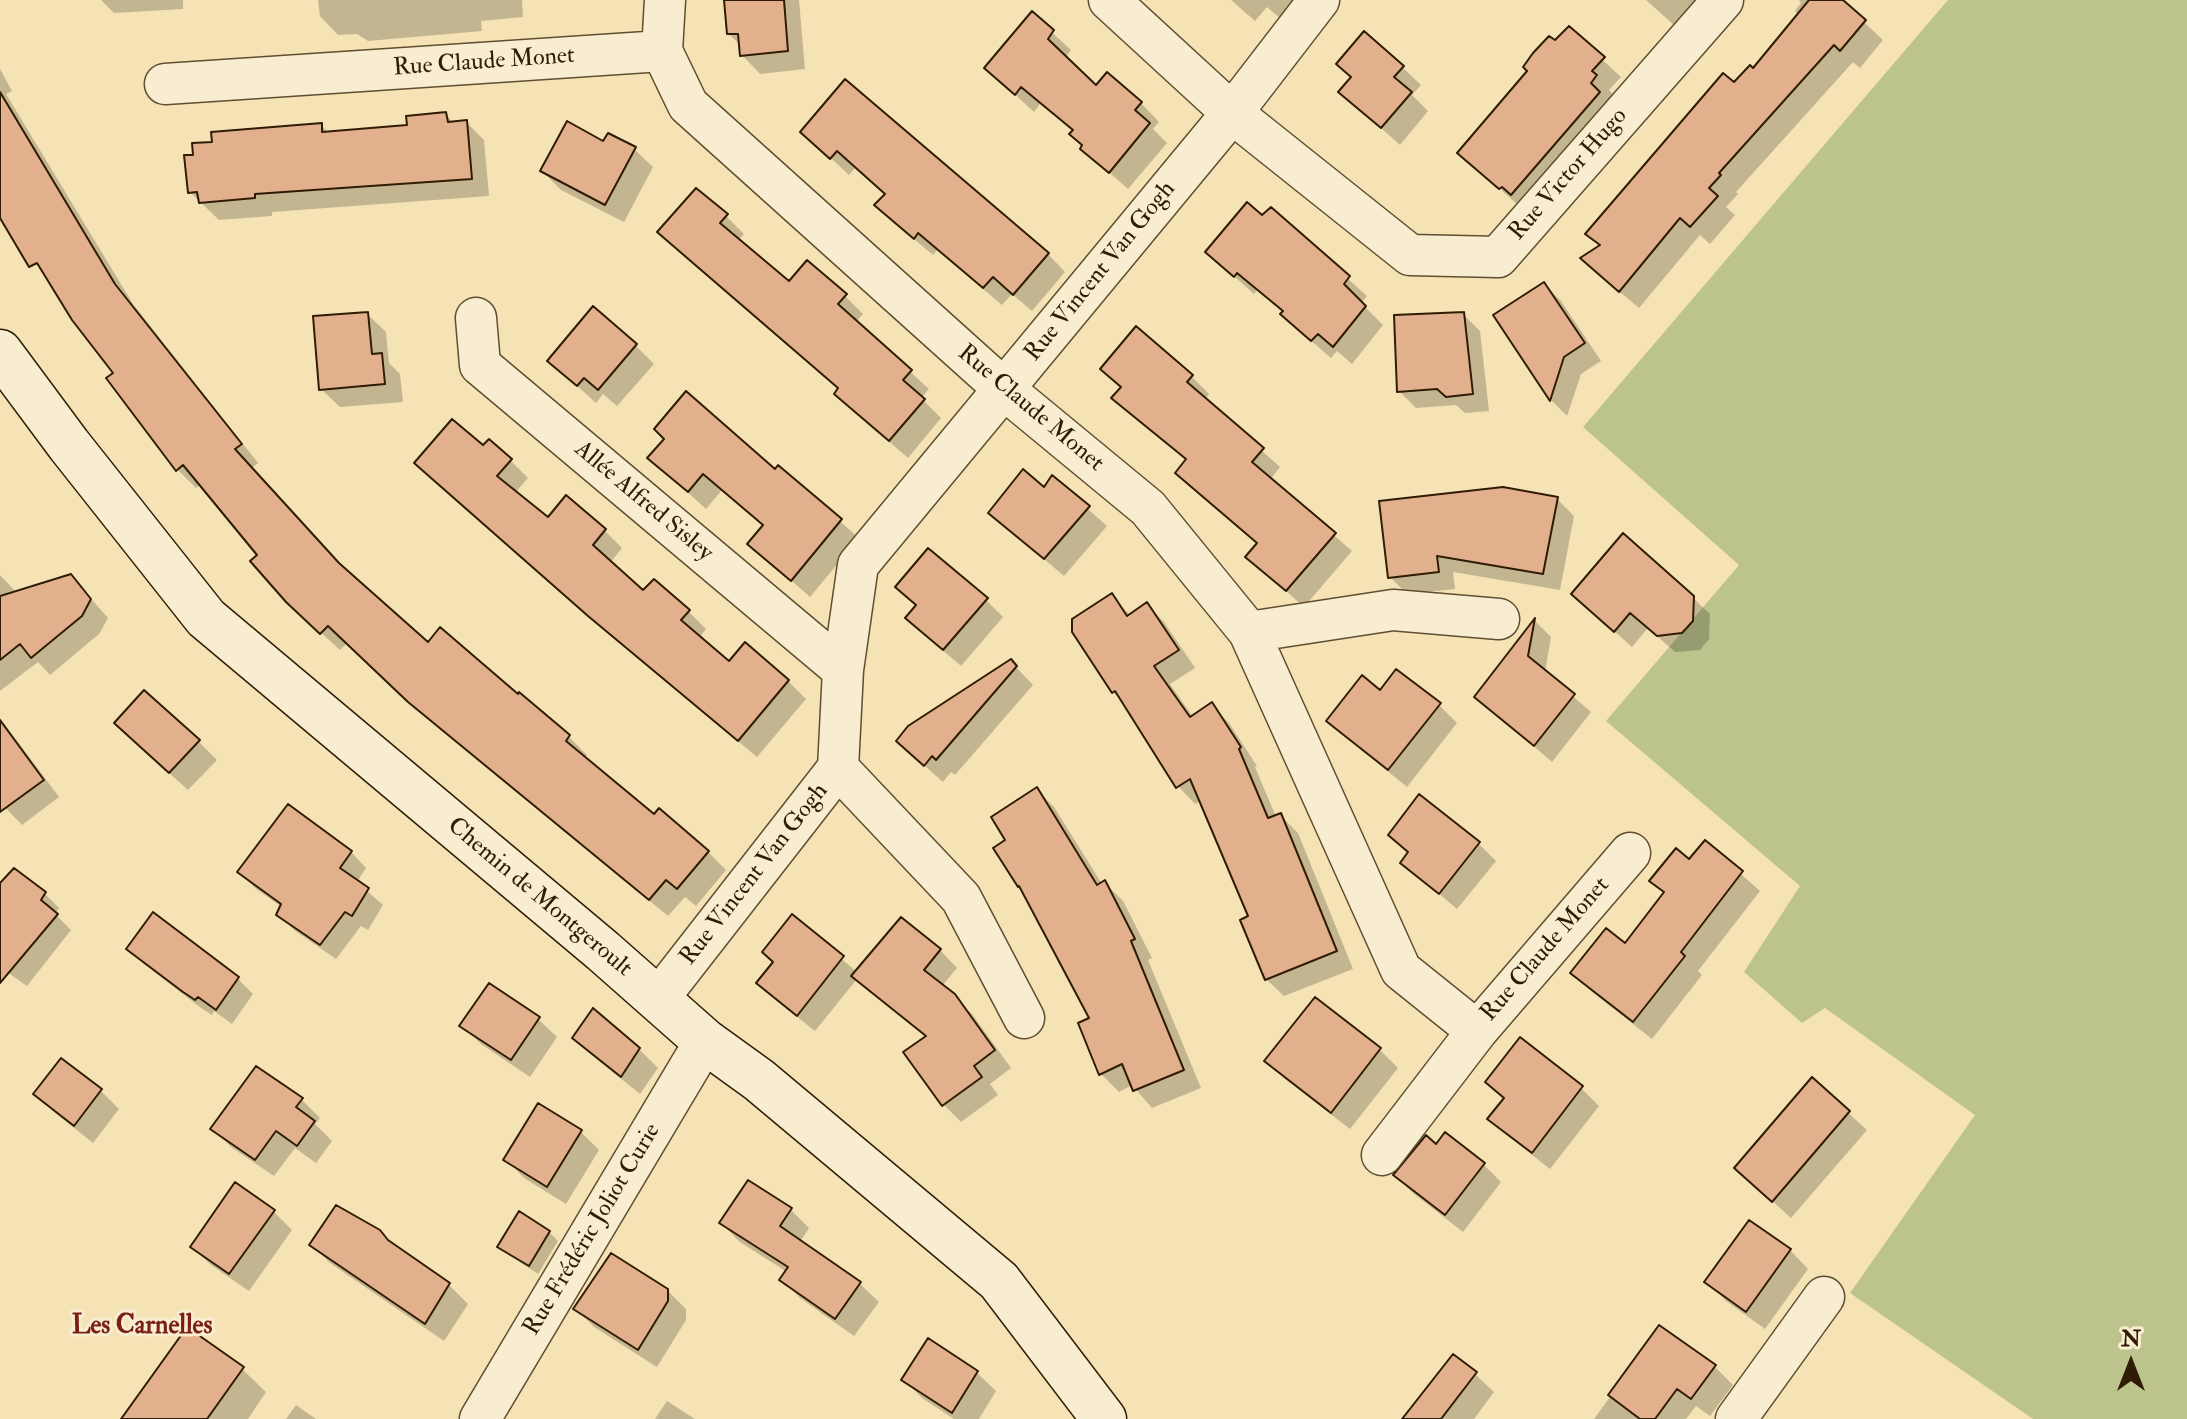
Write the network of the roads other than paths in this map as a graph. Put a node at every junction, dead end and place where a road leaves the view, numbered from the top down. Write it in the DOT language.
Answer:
graph roads {
  1 [pos="665,0"];
  2 [pos="1109,0"];
  3 [pos="1319,0"];
  4 [pos="1723,0"];
  5 [pos="662,51"];
  6 [pos="165,84"];
  7 [pos="1232,113"];
  8 [pos="476,318"];
  9 [pos="0,352"];
  10 [pos="1005,390"];
  11 [pos="1499,619"];
  12 [pos="1249,632"];
  13 [pos="843,670"];
  14 [pos="838,768"];
  15 [pos="1630,853"];
  16 [pos="658,999"];
  17 [pos="1024,1018"];
  18 [pos="1477,1031"];
  19 [pos="705,1041"];
  20 [pos="1382,1155"];
  21 [pos="1824,1297"];
  22 [pos="480,1419"];
  23 [pos="1104,1419"];
  24 [pos="1736,1419"];
  1 -- 5 [label="street"];
  2 -- 7 [label="street"];
  3 -- 7 [label="street, Rue Vincent Van Gogh"];
  4 -- 7 [label="street, Rue Victor Hugo"];
  5 -- 6 [label="street, Rue Claude Monet"];
  5 -- 10 [label="street, Rue Claude Monet"];
  7 -- 10 [label="street, Rue Vincent Van Gogh"];
  8 -- 13 [label="street, Allée Alfred Sisley"];
  9 -- 16 [label="street, Chemin de Montgeroult"];
  10 -- 12 [label="street, Rue Claude Monet"];
  10 -- 13 [label="street, Rue Vincent Van Gogh"];
  11 -- 12 [label="street"];
  12 -- 18 [label="street, Rue Claude Monet"];
  13 -- 14 [label="street, Rue Vincent Van Gogh"];
  14 -- 16 [label="street, Rue Vincent Van Gogh"];
  14 -- 17 [label="street"];
  15 -- 18 [label="street, Rue Claude Monet"];
  16 -- 19 [label="street, Chemin de Montgeroult"];
  18 -- 20 [label="street"];
  19 -- 22 [label="street, Rue Frédéric Joliot Curie"];
  19 -- 23 [label="street, Chemin de Montgeroult"];
  21 -- 24 [label="street"];
}
